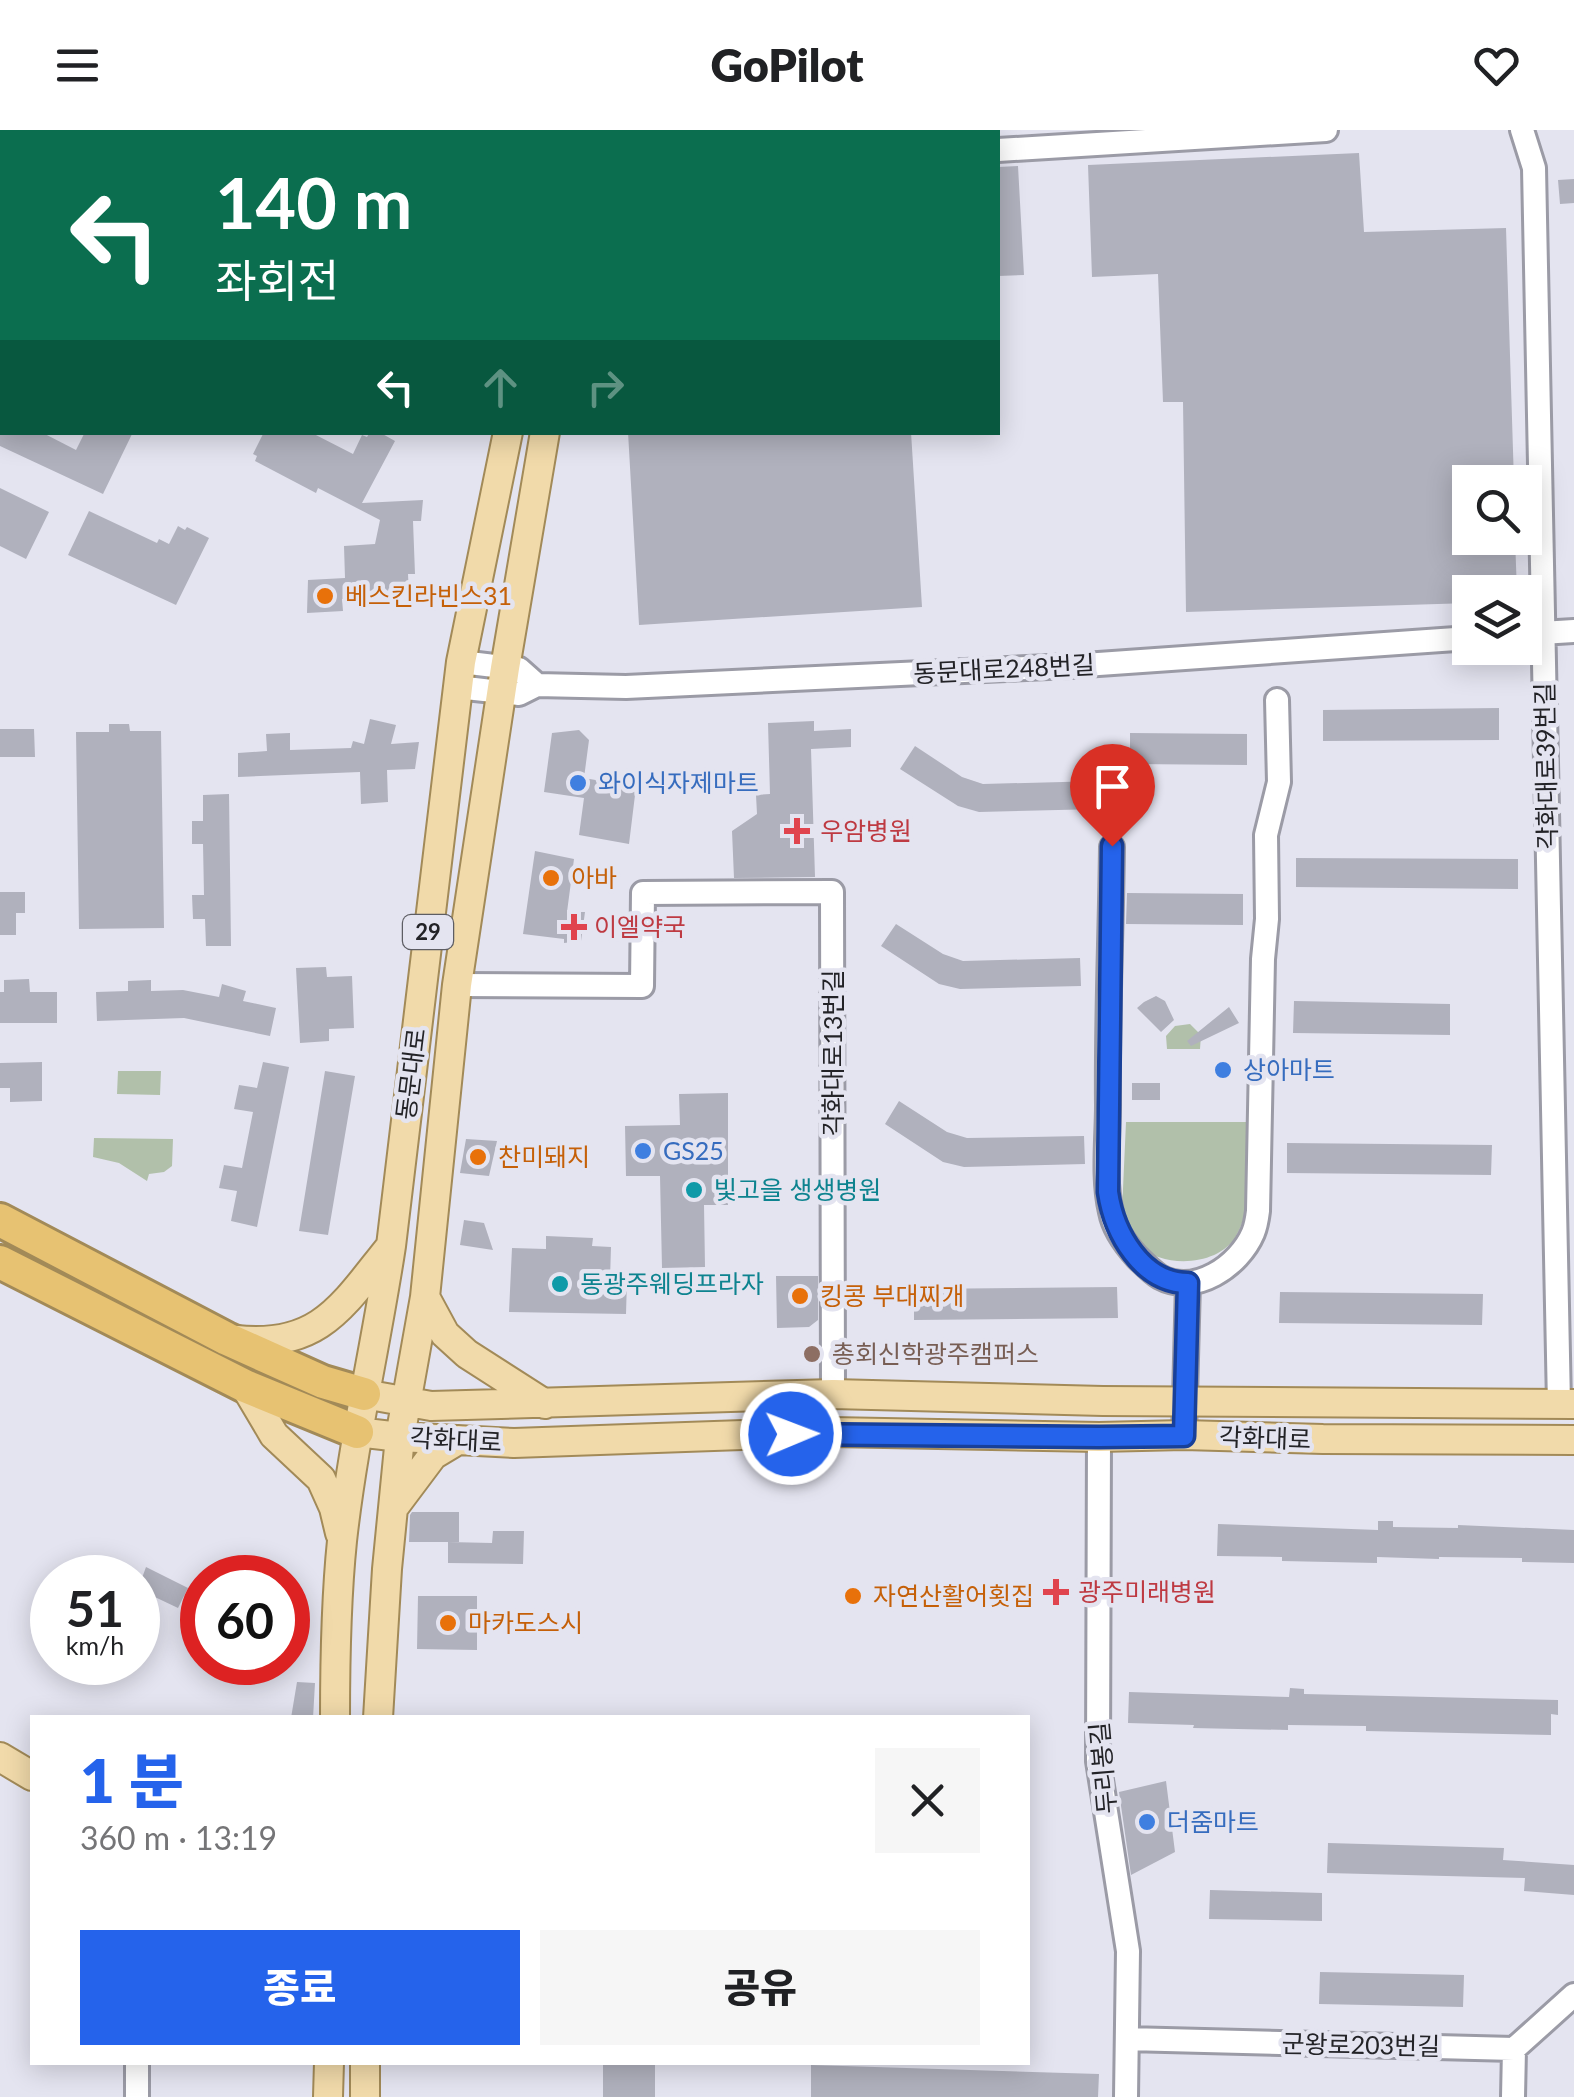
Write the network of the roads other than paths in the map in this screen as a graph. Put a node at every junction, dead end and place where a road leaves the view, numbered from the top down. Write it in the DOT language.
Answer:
graph roads {
  1 [pos="1326,130"];
  2 [pos="1522,130"];
  3 [pos="1000,150"];
  4 [pos="544,435"];
  5 [pos="501,438"];
  6 [pos="1535,575"];
  7 [pos="1574,631"];
  8 [pos="1542,633"];
  9 [pos="1452,639"];
  10 [pos="1536,665"];
  11 [pos="459,675"];
  12 [pos="503,680"];
  13 [pos="1277,700"];
  14 [pos="1112,846"];
  15 [pos="458,984"];
  16 [pos="0,1220"];
  17 [pos="390,1246"];
  18 [pos="0,1262"];
  19 [pos="1188,1283"];
  20 [pos="425,1296"];
  21 [pos="227,1339"];
  22 [pos="245,1386"];
  23 [pos="364,1394"];
  24 [pos="833,1394"];
  25 [pos="1185,1401"];
  26 [pos="405,1402"];
  27 [pos="544,1404"];
  28 [pos="1566,1404"];
  29 [pos="357,1432"];
  30 [pos="1184,1436"];
  31 [pos="400,1437"];
  32 [pos="1099,1437"];
  33 [pos="458,1440"];
  34 [pos="1574,1440"];
  35 [pos="393,1508"];
  36 [pos="342,1540"];
  37 [pos="334,1715"];
  38 [pos="378,1715"];
  39 [pos="0,1757"];
  40 [pos="30,1775"];
  41 [pos="1574,1995"];
  42 [pos="1127,2039"];
  43 [pos="1514,2048"];
  44 [pos="137,2065"];
  45 [pos="329,2065"];
  46 [pos="365,2065"];
  47 [pos="137,2097"];
  48 [pos="328,2097"];
  49 [pos="365,2097"];
  50 [pos="1126,2097"];
  51 [pos="1513,2097"];
  1 -- 3 [label="street"];
  2 -- 6 [label="street, 각화대로39번길"];
  4 -- 12 [label="main road, 동문대로 / 29"];
  5 -- 11 [label="main road, 동문대로 / 29"];
  7 -- 8 [label="street"];
  9 -- 12 [label="street, 동문대로248번길"];
  10 -- 28 [label="street, 각화대로39번길"];
  11 -- 12 [label="street, 동문대로248번길"];
  11 -- 17 [label="main road, 동문대로 / 29"];
  12 -- 15 [label="main road, 동문대로 / 29"];
  13 -- 19 [label="street"];
  14 -- 19 [label="street"];
  15 -- 20 [label="main road, 동문대로 / 29"];
  15 -- 24 [label="street, 각화대로13번길"];
  16 -- 21 [label="highway"];
  17 -- 21 [label="main road"];
  17 -- 23 [label="main road, 동문대로 / 29"];
  18 -- 22 [label="highway"];
  19 -- 25 [label="street"];
  20 -- 26 [label="main road, 동문대로 / 29"];
  20 -- 27 [label="main road"];
  21 -- 23 [label="highway"];
  22 -- 29 [label="highway"];
  22 -- 36 [label="main road"];
  23 -- 26 [label="main road, 각화대로"];
  23 -- 29 [label="main road, 동문대로 / 29"];
  24 -- 25 [label="main road, 각화대로"];
  24 -- 27 [label="main road, 각화대로"];
  25 -- 28 [label="main road, 각화대로"];
  25 -- 30 [label="street"];
  26 -- 27 [label="main road, 각화대로"];
  26 -- 31 [label="main road, 동문대로 / 29"];
  29 -- 31 [label="main road, 각화대로"];
  29 -- 36 [label="main road, 동문대로 / 29"];
  30 -- 32 [label="main road, 각화대로"];
  30 -- 34 [label="main road, 각화대로"];
  31 -- 33 [label="main road, 각화대로"];
  31 -- 35 [label="main road, 동문대로 / 29"];
  32 -- 33 [label="main road, 각화대로"];
  32 -- 42 [label="street, 두리봉길"];
  33 -- 35 [label="main road"];
  35 -- 38 [label="main road, 동문대로 / 29"];
  36 -- 37 [label="main road, 동문대로 / 29"];
  39 -- 40 [label="main road"];
  41 -- 43 [label="street"];
  42 -- 43 [label="street, 군왕로203번길"];
  42 -- 50 [label="street, 두리봉길"];
  43 -- 51 [label="street"];
  44 -- 47 [label="street"];
  45 -- 48 [label="main road"];
  46 -- 49 [label="main road"];
}
